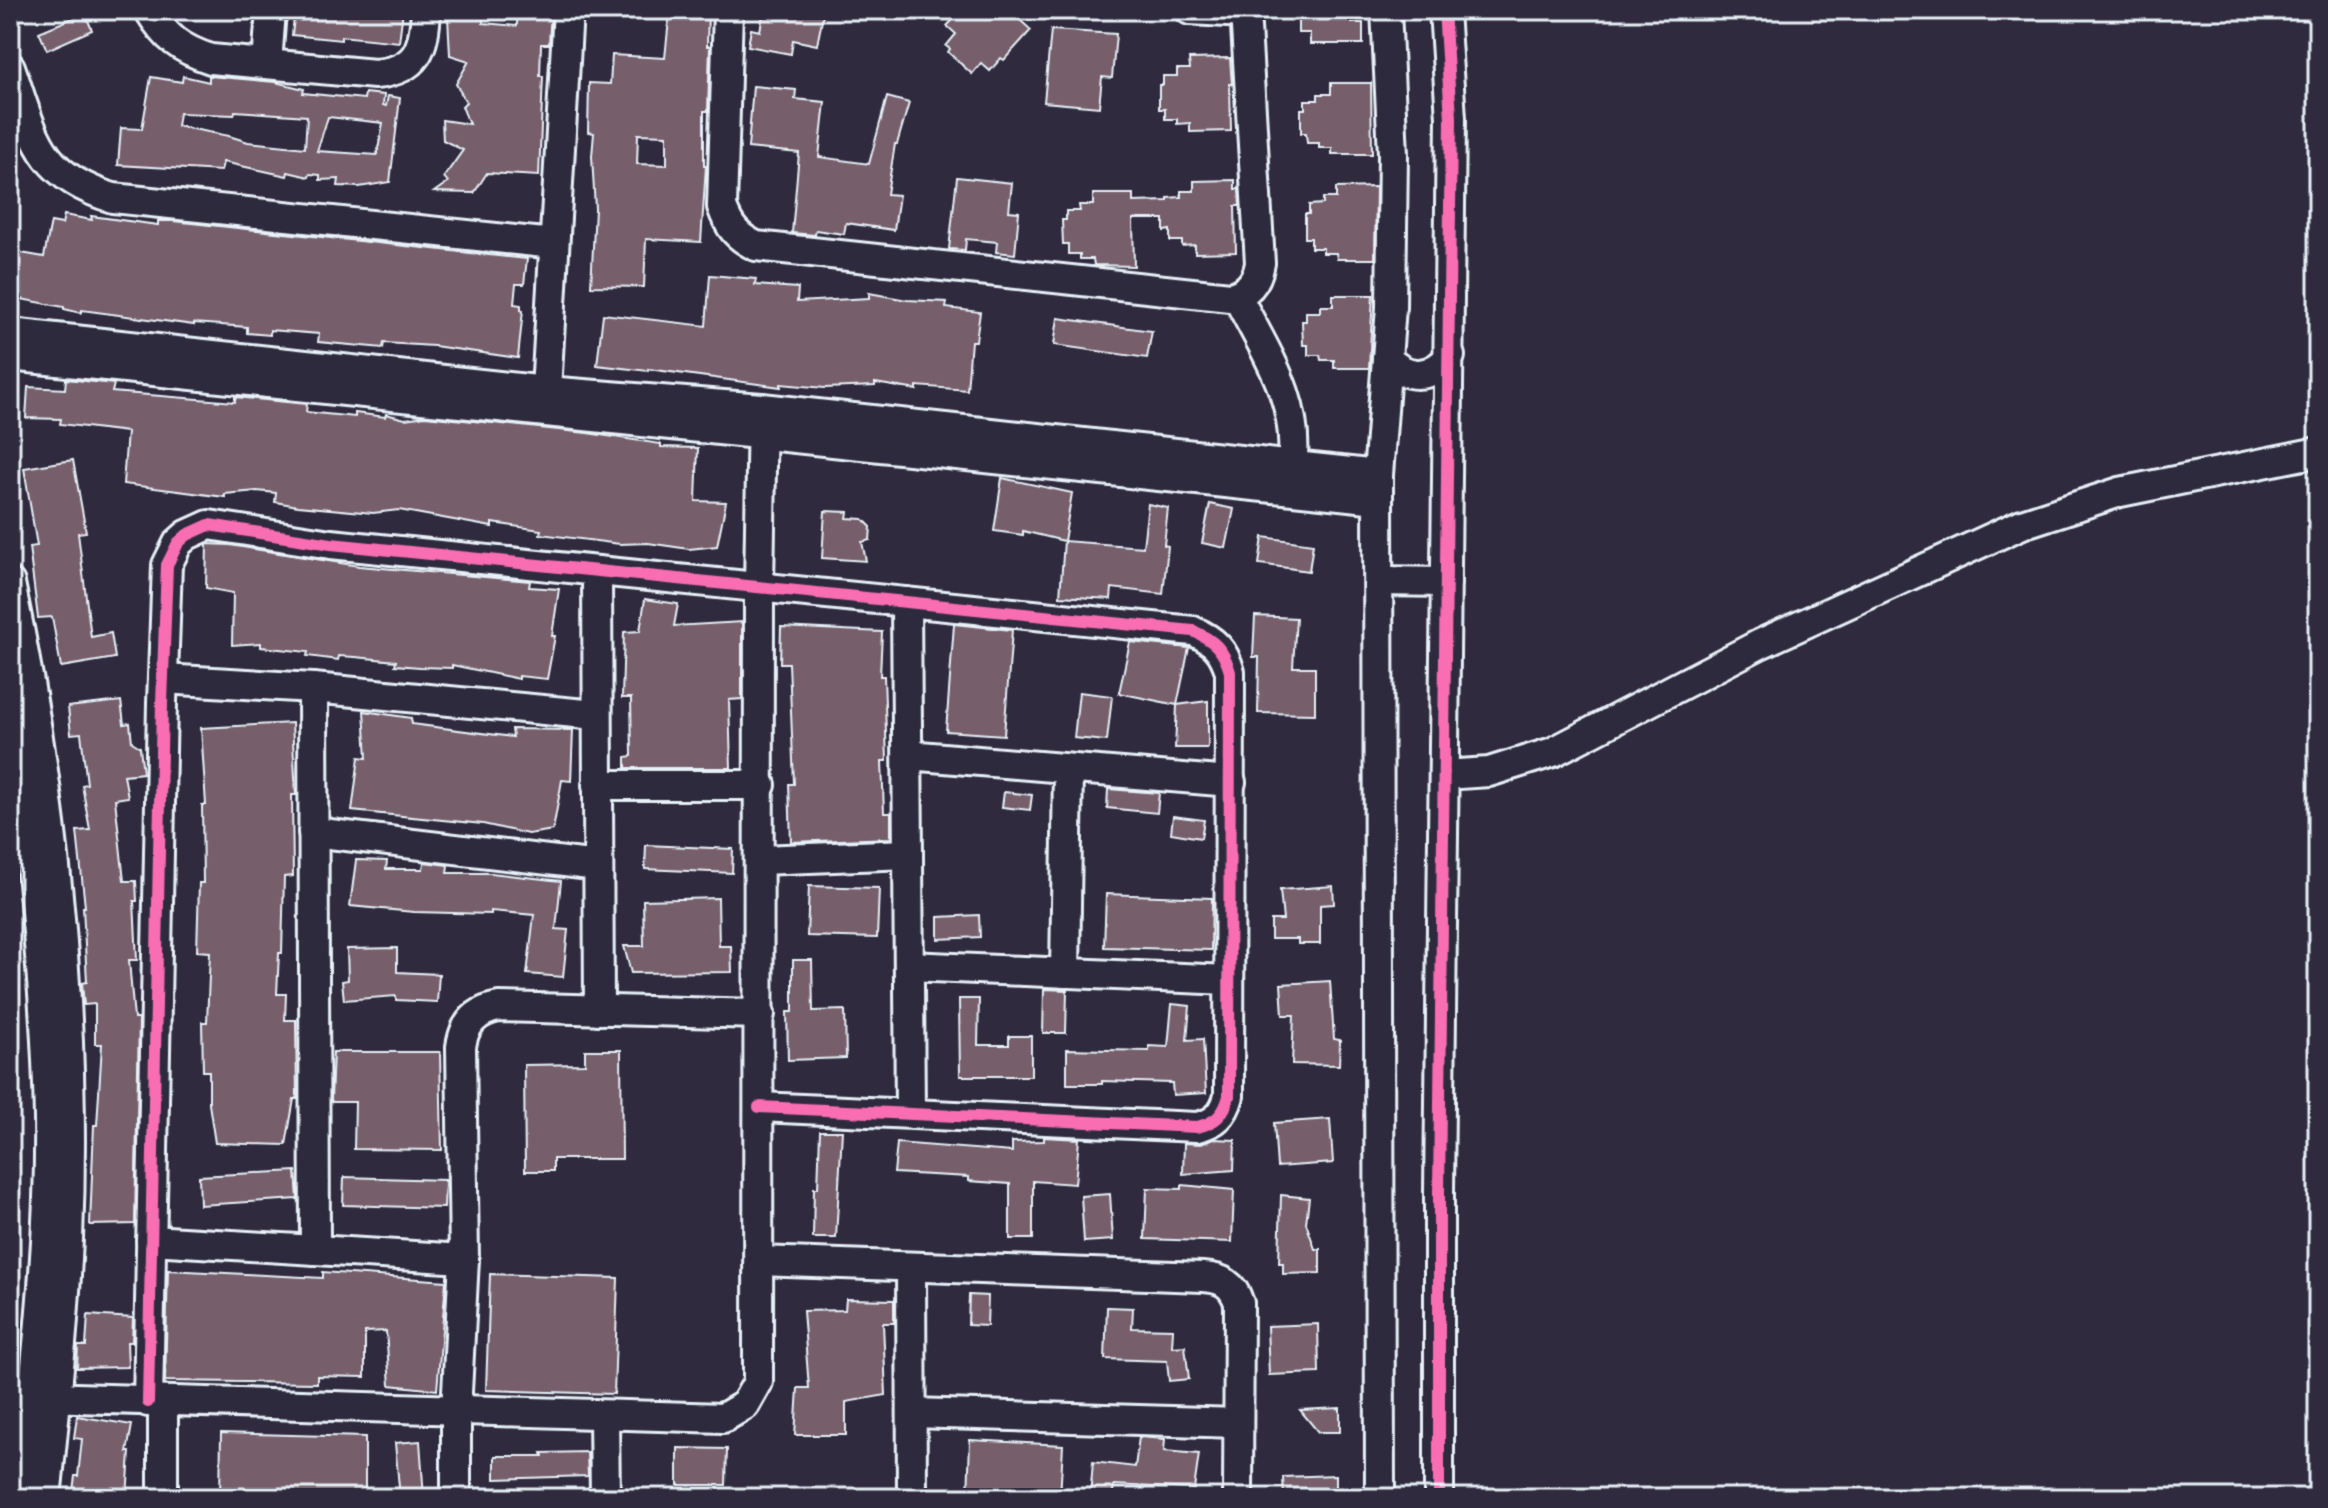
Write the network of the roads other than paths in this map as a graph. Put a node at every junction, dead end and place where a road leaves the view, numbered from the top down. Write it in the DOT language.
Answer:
graph roads {
  1 [pos="149,10"];
  2 [pos="271,10"];
  3 [pos="426,10"];
  4 [pos="568,10"];
  5 [pos="728,10"];
  6 [pos="1190,10"];
  7 [pos="1386,10"];
  8 [pos="1444,10"];
  9 [pos="1462,10"];
  10 [pos="1246,12"];
  11 [pos="1447,57"];
  12 [pos="267,64"];
  13 [pos="10,67"];
  14 [pos="554,244"];
  15 [pos="1237,296"];
  16 [pos="10,333"];
  17 [pos="10,356"];
  18 [pos="1450,356"];
  19 [pos="1387,358"];
  20 [pos="346,380"];
  21 [pos="545,401"];
  22 [pos="762,421"];
  23 [pos="2318,452"];
  24 [pos="1292,466"];
  25 [pos="1378,487"];
  26 [pos="597,571"];
  27 [pos="1379,581"];
  28 [pos="1446,582"];
  29 [pos="10,583"];
  30 [pos="759,587"];
  31 [pos="906,602"];
  32 [pos="17,648"];
  33 [pos="163,679"];
  34 [pos="313,688"];
  35 [pos="10,697"];
  36 [pos="596,715"];
  37 [pos="908,755"];
  38 [pos="1068,769"];
  39 [pos="1444,775"];
  40 [pos="1231,782"];
  41 [pos="597,785"];
  42 [pos="761,785"];
  43 [pos="313,832"];
  44 [pos="908,854"];
  45 [pos="760,860"];
  46 [pos="598,866"];
  47 [pos="909,966"];
  48 [pos="1065,973"];
  49 [pos="1229,980"];
  50 [pos="599,1010"];
  51 [pos="760,1014"];
  52 [pos="759,1107"];
  53 [pos="910,1112"];
  54 [pos="151,1240"];
  55 [pos="315,1250"];
  56 [pos="464,1259"];
  57 [pos="759,1261"];
  58 [pos="911,1267"];
  59 [pos="33,1398"];
  60 [pos="156,1402"];
  61 [pos="456,1411"];
  62 [pos="912,1413"];
  63 [pos="604,1415"];
  64 [pos="1238,1423"];
  65 [pos="23,1498"];
  66 [pos="46,1498"];
  67 [pos="163,1498"];
  68 [pos="456,1498"];
  69 [pos="605,1498"];
  70 [pos="912,1498"];
  71 [pos="1238,1498"];
  72 [pos="1380,1498"];
  73 [pos="1439,1498"];
  1 -- 12 [label="street"];
  2 -- 12 [label="street"];
  3 -- 12 [label="street"];
  4 -- 14 [label="street"];
  5 -- 15 [label="street"];
  6 -- 10 [label="street"];
  7 -- 19 [label="street"];
  8 -- 11 [label="street"];
  9 -- 11 [label="street"];
  10 -- 15 [label="street"];
  11 -- 18 [label="street"];
  13 -- 14 [label="street"];
  14 -- 21 [label="street"];
  15 -- 24 [label="street"];
  16 -- 20 [label="street"];
  17 -- 20 [label="street"];
  18 -- 19 [label="street"];
  18 -- 28 [label="street"];
  19 -- 25 [label="street"];
  20 -- 21 [label="street"];
  21 -- 22 [label="street"];
  22 -- 24 [label="street"];
  22 -- 25 [label="street"];
  22 -- 30 [label="street"];
  23 -- 39 [label="street"];
  24 -- 25 [label="street"];
  25 -- 27 [label="street"];
  26 -- 30 [label="street"];
  26 -- 33 [label="street"];
  26 -- 36 [label="street"];
  27 -- 28 [label="street"];
  27 -- 72 [label="street"];
  28 -- 39 [label="street"];
  29 -- 32 [label="street"];
  30 -- 31 [label="street"];
  30 -- 42 [label="street"];
  31 -- 37 [label="street"];
  31 -- 40 [label="street"];
  32 -- 59 [label="street"];
  33 -- 34 [label="street"];
  33 -- 54 [label="street"];
  34 -- 36 [label="street"];
  34 -- 43 [label="street"];
  35 -- 59 [label="street"];
  36 -- 41 [label="street"];
  37 -- 38 [label="street"];
  37 -- 44 [label="street"];
  38 -- 40 [label="street"];
  38 -- 48 [label="street"];
  39 -- 73 [label="street"];
  40 -- 49 [label="street"];
  41 -- 42 [label="street"];
  41 -- 46 [label="street"];
  42 -- 45 [label="street"];
  43 -- 46 [label="street"];
  43 -- 55 [label="street"];
  44 -- 45 [label="street"];
  44 -- 47 [label="street"];
  45 -- 51 [label="street"];
  46 -- 50 [label="street"];
  47 -- 48 [label="street"];
  47 -- 53 [label="street"];
  48 -- 49 [label="street"];
  49 -- 53 [label="street"];
  50 -- 51 [label="street"];
  50 -- 56 [label="street"];
  51 -- 52 [label="street"];
  52 -- 53 [label="street"];
  52 -- 57 [label="street"];
  54 -- 55 [label="street"];
  54 -- 60 [label="street"];
  55 -- 56 [label="street"];
  56 -- 61 [label="street"];
  57 -- 58 [label="street"];
  57 -- 63 [label="street"];
  58 -- 62 [label="street"];
  58 -- 64 [label="street"];
  59 -- 60 [label="street"];
  59 -- 65 [label="street"];
  59 -- 66 [label="street"];
  60 -- 61 [label="street"];
  60 -- 67 [label="street"];
  61 -- 63 [label="street"];
  61 -- 68 [label="street"];
  62 -- 64 [label="street"];
  62 -- 70 [label="street"];
  63 -- 69 [label="street"];
  64 -- 71 [label="street"];
}
